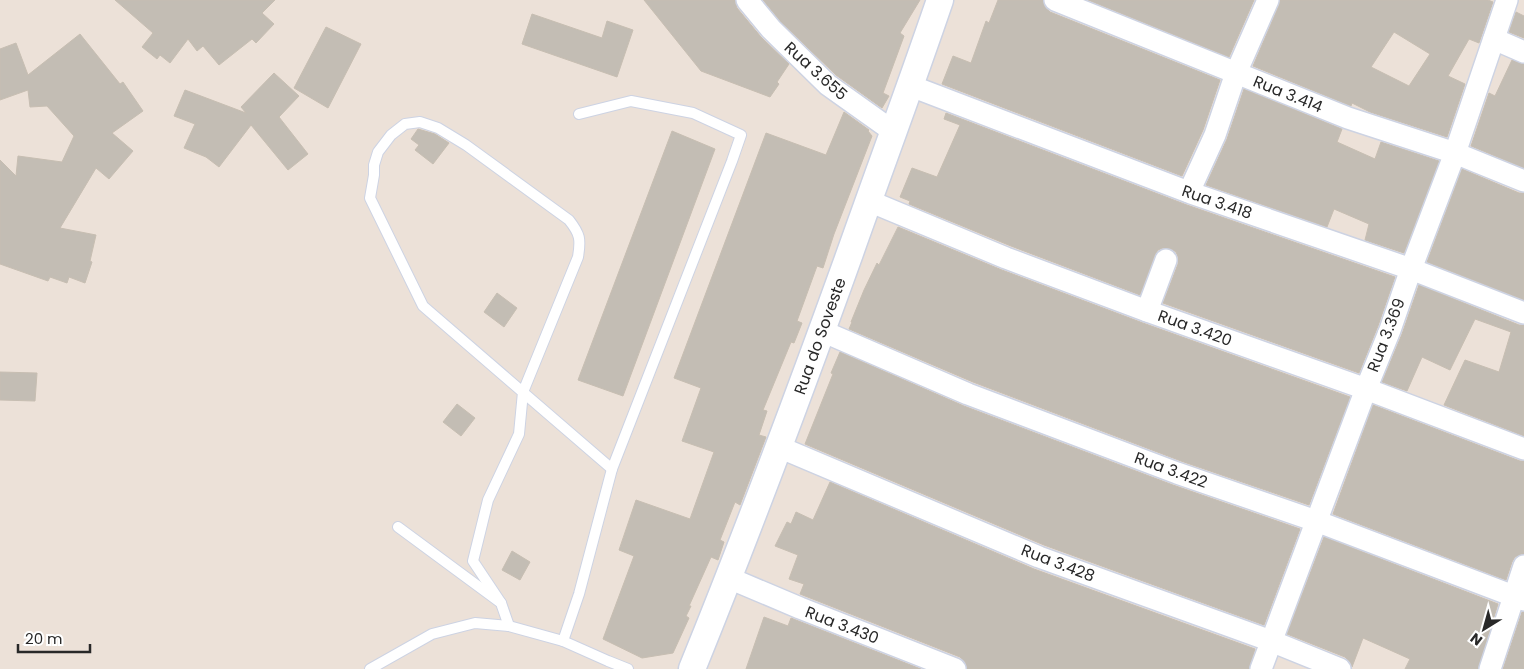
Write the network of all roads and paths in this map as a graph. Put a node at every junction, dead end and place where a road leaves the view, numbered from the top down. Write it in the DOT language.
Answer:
graph roads {
  1 [pos="747,0"];
  2 [pos="940,0"];
  3 [pos="1055,0"];
  4 [pos="1268,0"];
  5 [pos="1507,0"];
  6 [pos="1494,39"];
  7 [pos="1524,52"];
  8 [pos="1236,73"];
  9 [pos="911,86"];
  10 [pos="579,114"];
  11 [pos="894,132"];
  12 [pos="1455,153"];
  13 [pos="1524,181"];
  14 [pos="1188,192"];
  15 [pos="869,201"];
  16 [pos="1166,260"];
  17 [pos="1411,269"];
  18 [pos="1148,311"];
  19 [pos="1524,313"];
  20 [pos="822,331"];
  21 [pos="1366,389"];
  22 [pos="523,392"];
  23 [pos="780,447"];
  24 [pos="1524,449"];
  25 [pos="612,469"];
  26 [pos="1316,522"];
  27 [pos="398,527"];
  28 [pos="1524,566"];
  29 [pos="729,578"];
  30 [pos="1519,598"];
  31 [pos="500,603"];
  32 [pos="508,626"];
  33 [pos="563,641"];
  34 [pos="1271,642"];
  35 [pos="370,669"];
  36 [pos="628,669"];
  37 [pos="692,669"];
  38 [pos="955,669"];
  39 [pos="1261,669"];
  40 [pos="1340,669"];
  41 [pos="1490,669"];
  1 -- 11 [label="street, Rua 3.655"];
  2 -- 9 [label="street, Rua do Soveste"];
  3 -- 8 [label="street, Rua 3.414"];
  4 -- 8 [label="street"];
  5 -- 6 [label="street, Rua 3.369"];
  6 -- 7 [label="street"];
  6 -- 12 [label="street, Rua 3.369"];
  8 -- 12 [label="street, Rua 3.414"];
  8 -- 14 [label="street"];
  9 -- 11 [label="street, Rua do Soveste"];
  9 -- 14 [label="street, Rua 3.418"];
  10 -- 25 [label="lane"];
  11 -- 15 [label="street, Rua do Soveste"];
  12 -- 13 [label="street, Rua 3.414"];
  12 -- 17 [label="street, Rua 3.369"];
  14 -- 17 [label="street, Rua 3.418"];
  15 -- 18 [label="street, Rua 3.420"];
  15 -- 20 [label="street, Rua do Soveste"];
  16 -- 18 [label="street"];
  17 -- 19 [label="street, Rua 3.418"];
  17 -- 21 [label="street, Rua 3.369"];
  18 -- 21 [label="street, Rua 3.420"];
  20 -- 23 [label="street, Rua do Soveste"];
  20 -- 26 [label="street, Rua 3.422"];
  21 -- 24 [label="street, Rua 3.420"];
  21 -- 26 [label="street, Rua 3.369"];
  22 -- 22 [label="lane"];
  22 -- 25 [label="lane"];
  22 -- 31 [label="lane"];
  23 -- 29 [label="street, Rua do Soveste"];
  23 -- 34 [label="street, Rua 3.428"];
  25 -- 33 [label="lane"];
  26 -- 30 [label="street, Rua 3.422"];
  26 -- 34 [label="street, Rua 3.369"];
  27 -- 31 [label="lane"];
  28 -- 30 [label="street"];
  29 -- 37 [label="street, Rua do Soveste"];
  29 -- 38 [label="street, Rua 3.430"];
  30 -- 41 [label="street"];
  31 -- 32 [label="lane"];
  32 -- 33 [label="lane"];
  32 -- 35 [label="lane"];
  33 -- 36 [label="lane"];
  34 -- 39 [label="street, Rua 3.369"];
  34 -- 40 [label="street, Rua 3.428"];
}
